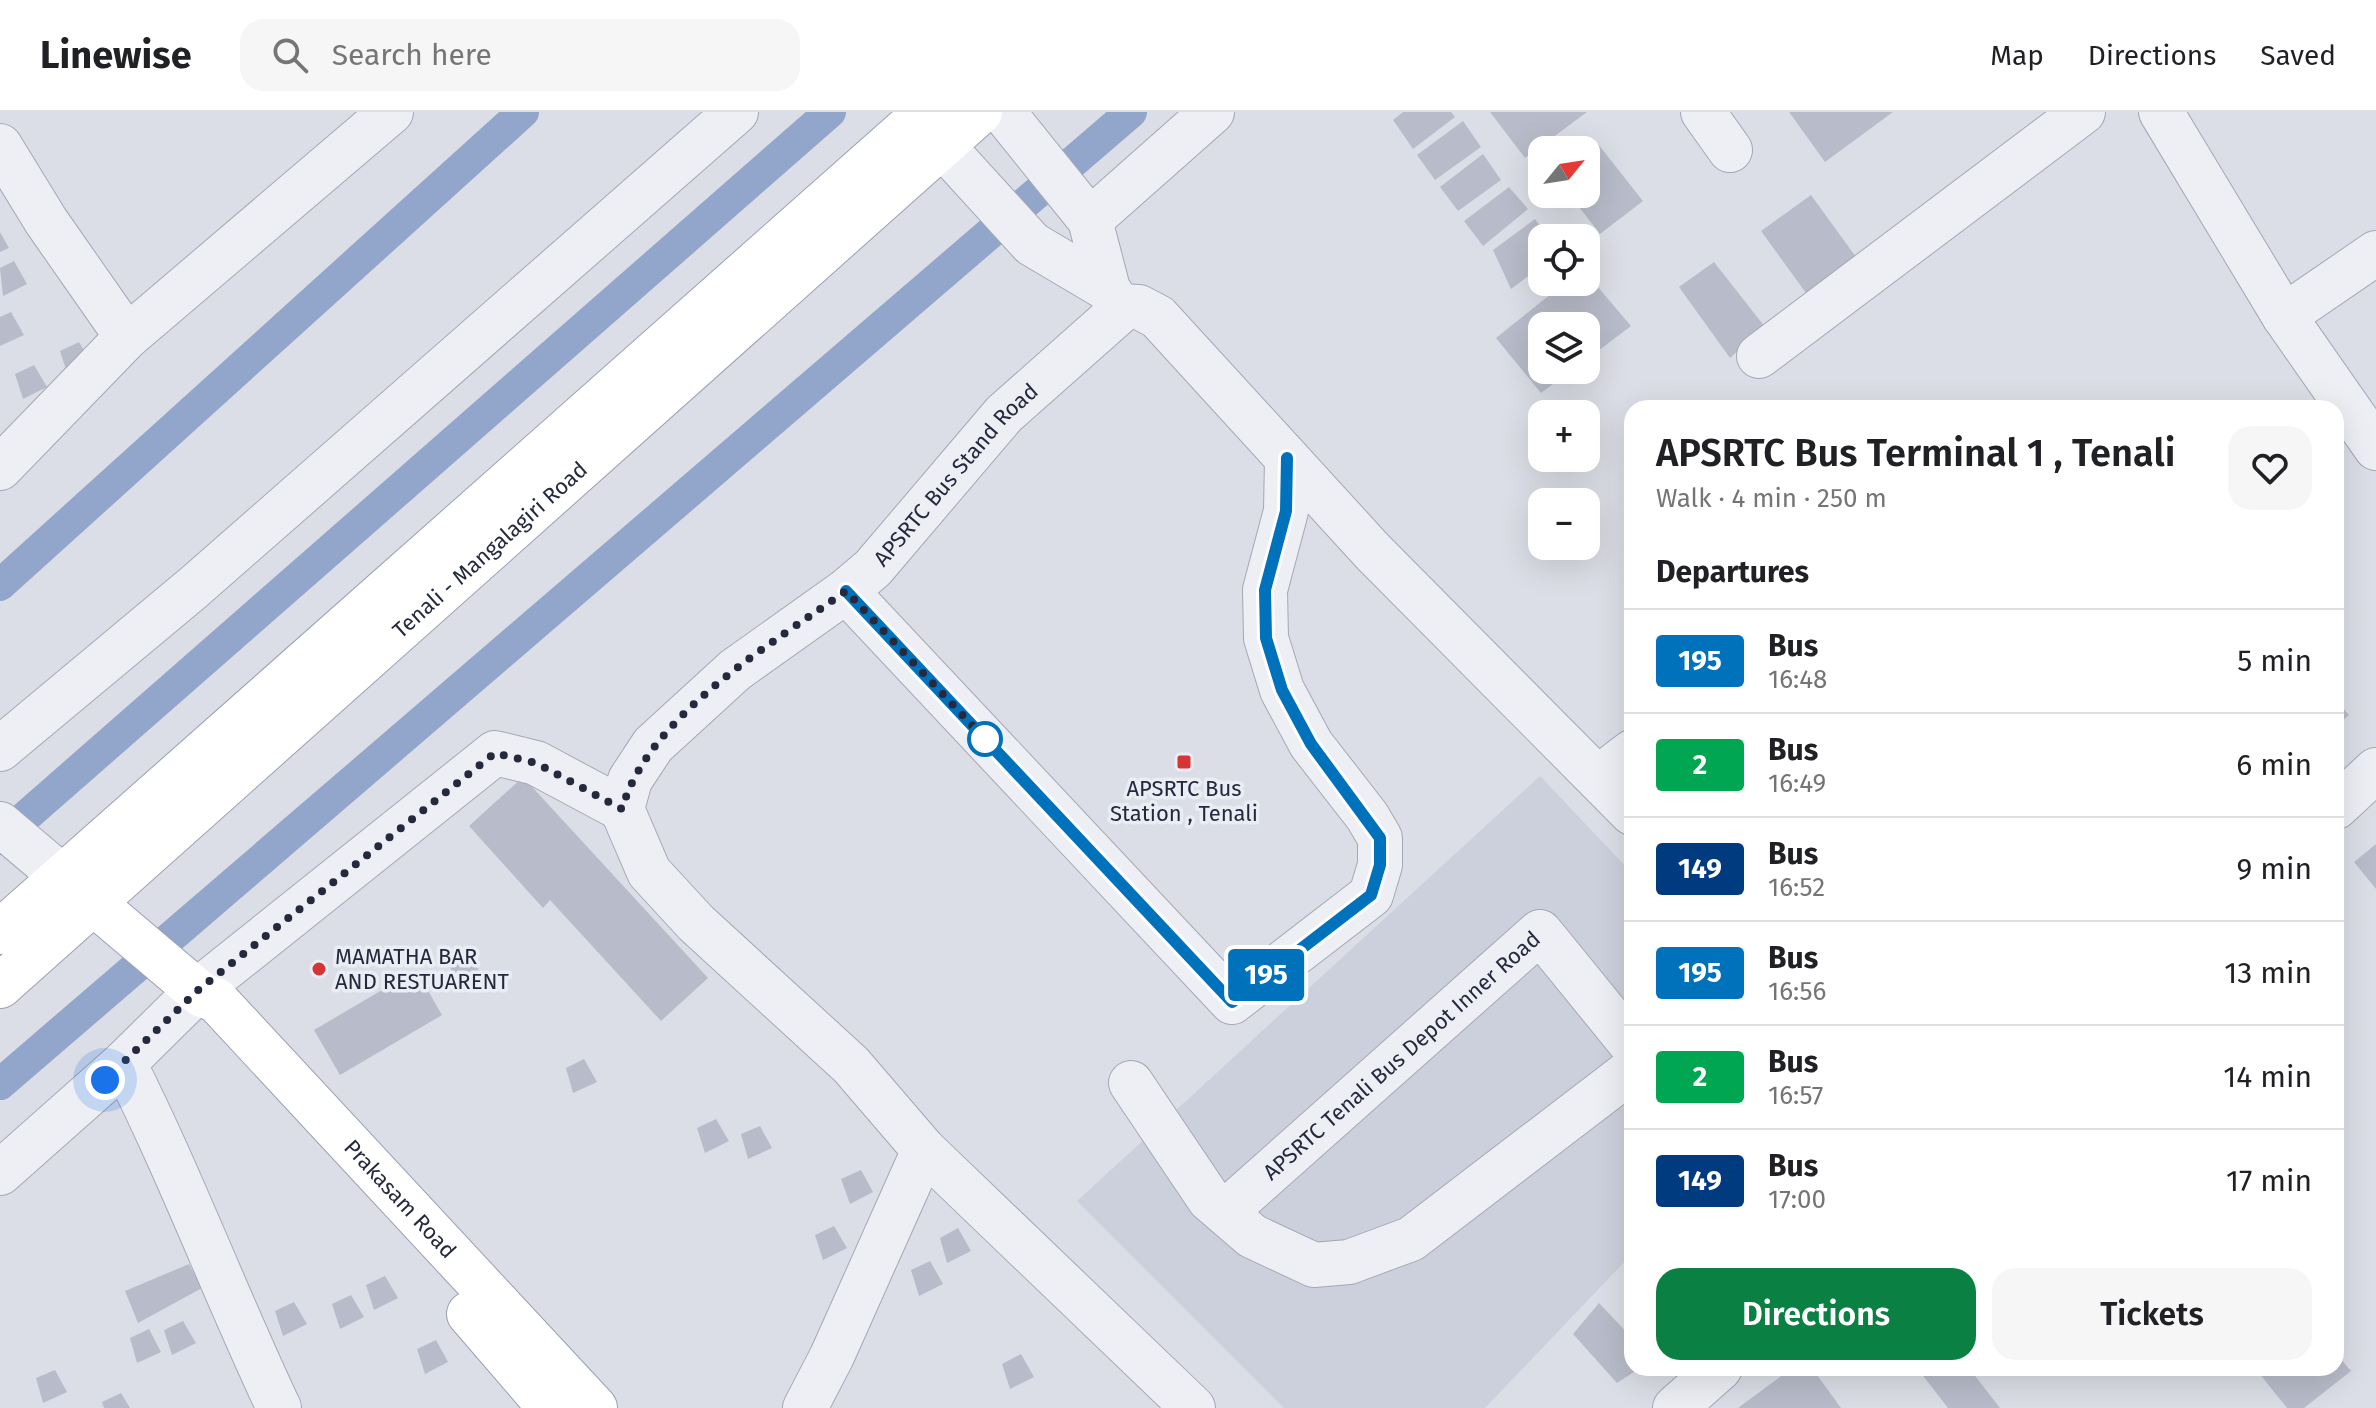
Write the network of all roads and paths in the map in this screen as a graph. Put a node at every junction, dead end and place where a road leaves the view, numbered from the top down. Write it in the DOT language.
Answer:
graph roads {
  1 [pos="391,112"];
  2 [pos="736,112"];
  3 [pos="980,112"];
  4 [pos="1003,112"];
  5 [pos="1212,112"];
  6 [pos="1703,112"];
  7 [pos="2083,112"];
  8 [pos="2161,112"];
  9 [pos="935,134"];
  10 [pos="0,146"];
  11 [pos="1730,150"];
  12 [pos="15,201"];
  13 [pos="1084,213"];
  14 [pos="2376,253"];
  15 [pos="1114,298"];
  16 [pos="2284,316"];
  17 [pos="127,337"];
  18 [pos="1759,356"];
  19 [pos="2343,400"];
  20 [pos="2344,402"];
  21 [pos="2376,448"];
  22 [pos="1287,458"];
  23 [pos="0,468"];
  24 [pos="846,591"];
  25 [pos="0,749"];
  26 [pos="1624,758"];
  27 [pos="2376,770"];
  28 [pos="1598,778"];
  29 [pos="626,795"];
  30 [pos="2344,800"];
  31 [pos="1624,805"];
  32 [pos="57,873"];
  33 [pos="0,932"];
  34 [pos="0,986"];
  35 [pos="193,988"];
  36 [pos="1624,1035"];
  37 [pos="124,1063"];
  38 [pos="1624,1076"];
  39 [pos="1131,1083"];
  40 [pos="924,1150"];
  41 [pos="0,1173"];
  42 [pos="1225,1212"];
  43 [pos="1712,1376"];
  44 [pos="1680,1406"];
  45 [pos="279,1408"];
  46 [pos="550,1408"];
  47 [pos="595,1408"];
  48 [pos="805,1408"];
  49 [pos="1193,1408"];
  1 -- 17 [label="street"];
  2 -- 25 [label="street"];
  3 -- 9 [label="main road, Tenali - Mangalagiri Road"];
  4 -- 13 [label="street"];
  5 -- 13 [label="street"];
  6 -- 11 [label="street"];
  7 -- 18 [label="street"];
  8 -- 16 [label="street"];
  9 -- 15 [label="street"];
  9 -- 32 [label="main road, Tenali - Mangalagiri Road"];
  10 -- 12 [label="street"];
  12 -- 17 [label="street"];
  13 -- 15 [label="street"];
  14 -- 16 [label="street"];
  15 -- 22 [label="street"];
  15 -- 24 [label="street, APSRTC Bus Stand Road"];
  16 -- 19 [label="street"];
  17 -- 23 [label="street"];
  20 -- 21 [label="street"];
  22 -- 24 [label="street"];
  22 -- 28 [label="street"];
  24 -- 29 [label="street, APSRTC Bus Stand Road"];
  26 -- 28 [label="street"];
  27 -- 30 [label="street"];
  28 -- 31 [label="street"];
  29 -- 35 [label="street"];
  29 -- 40 [label="street"];
  32 -- 33 [label="main road, Tenali - Mangalagiri Road"];
  32 -- 34 [label="main road, Tenali - Mangalagiri Road"];
  32 -- 35 [label="main road, Prakasam Road"];
  35 -- 37 [label="street"];
  35 -- 46 [label="main road, Prakasam Road"];
  35 -- 47 [label="main road, Prakasam Road"];
  36 -- 42 [label="street, APSRTC Tenali Bus Depot Inner Road"];
  37 -- 41 [label="street"];
  37 -- 45 [label="street"];
  38 -- 42 [label="street"];
  39 -- 42 [label="street"];
  40 -- 48 [label="street"];
  40 -- 49 [label="street"];
  43 -- 44 [label="street"];
}
